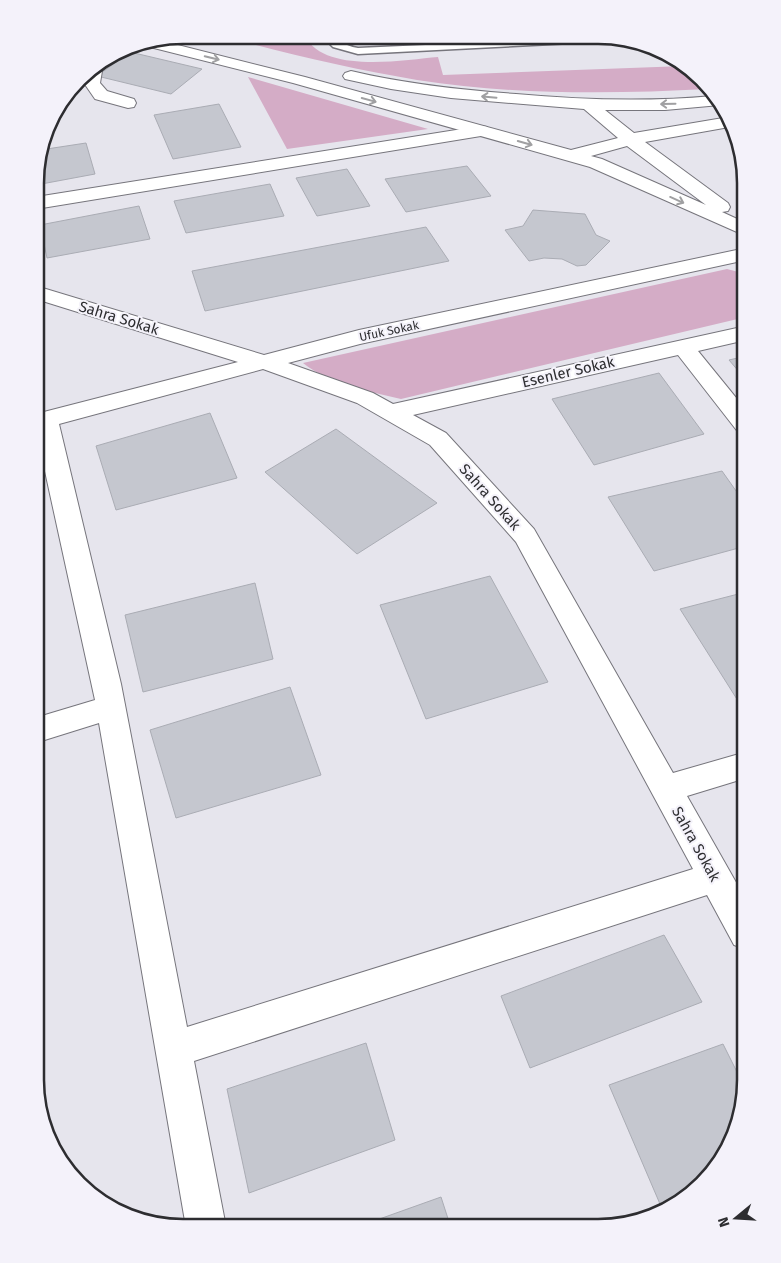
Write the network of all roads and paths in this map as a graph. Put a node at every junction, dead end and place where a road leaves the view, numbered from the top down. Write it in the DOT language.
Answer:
graph roads {
  1 [pos="220,44"];
  2 [pos="334,44"];
  3 [pos="503,44"];
  4 [pos="161,45"];
  5 [pos="295,62"];
  6 [pos="333,72"];
  7 [pos="94,76"];
  8 [pos="537,102"];
  9 [pos="711,102"];
  10 [pos="128,103"];
  11 [pos="590,106"];
  12 [pos="724,123"];
  13 [pos="498,126"];
  14 [pos="632,139"];
  15 [pos="570,156"];
  16 [pos="44,202"];
  17 [pos="737,221"];
  18 [pos="737,224"];
  19 [pos="737,256"];
  20 [pos="44,294"];
  21 [pos="737,335"];
  22 [pos="683,347"];
  23 [pos="267,363"];
  24 [pos="390,412"];
  25 [pos="737,415"];
  26 [pos="44,420"];
  27 [pos="44,433"];
  28 [pos="111,707"];
  29 [pos="44,728"];
  30 [pos="737,768"];
  31 [pos="666,789"];
  32 [pos="715,877"];
  33 [pos="737,916"];
  34 [pos="174,1049"];
  35 [pos="202,1219"];
  1 -- 5 [label="street"];
  2 -- 3 [label="lane"];
  4 -- 13 [label="street, one-way"];
  8 -- 6 [label="street, one-way"];
  7 -- 10 [label="street"];
  8 -- 11 [label="street"];
  8 -- 13 [label="street"];
  9 -- 11 [label="street, one-way"];
  11 -- 14 [label="street"];
  12 -- 14 [label="street"];
  13 -- 15 [label="street, one-way"];
  13 -- 16 [label="street"];
  14 -- 15 [label="street"];
  14 -- 17 [label="street"];
  15 -- 18 [label="street, one-way"];
  19 -- 23 [label="street, Ufuk Sokak"];
  20 -- 23 [label="street, Sahra Sokak"];
  21 -- 22 [label="street, Esenler Sokak"];
  22 -- 24 [label="street, Esenler Sokak"];
  22 -- 25 [label="street"];
  23 -- 24 [label="street, Sahra Sokak"];
  23 -- 26 [label="street, Ufuk Sokak"];
  24 -- 31 [label="street, Sahra Sokak"];
  27 -- 28 [label="street"];
  28 -- 29 [label="street"];
  28 -- 34 [label="street"];
  30 -- 31 [label="street"];
  31 -- 32 [label="street, Sahra Sokak"];
  32 -- 33 [label="street, Sahra Sokak"];
  32 -- 34 [label="street"];
  34 -- 35 [label="street"];
}
